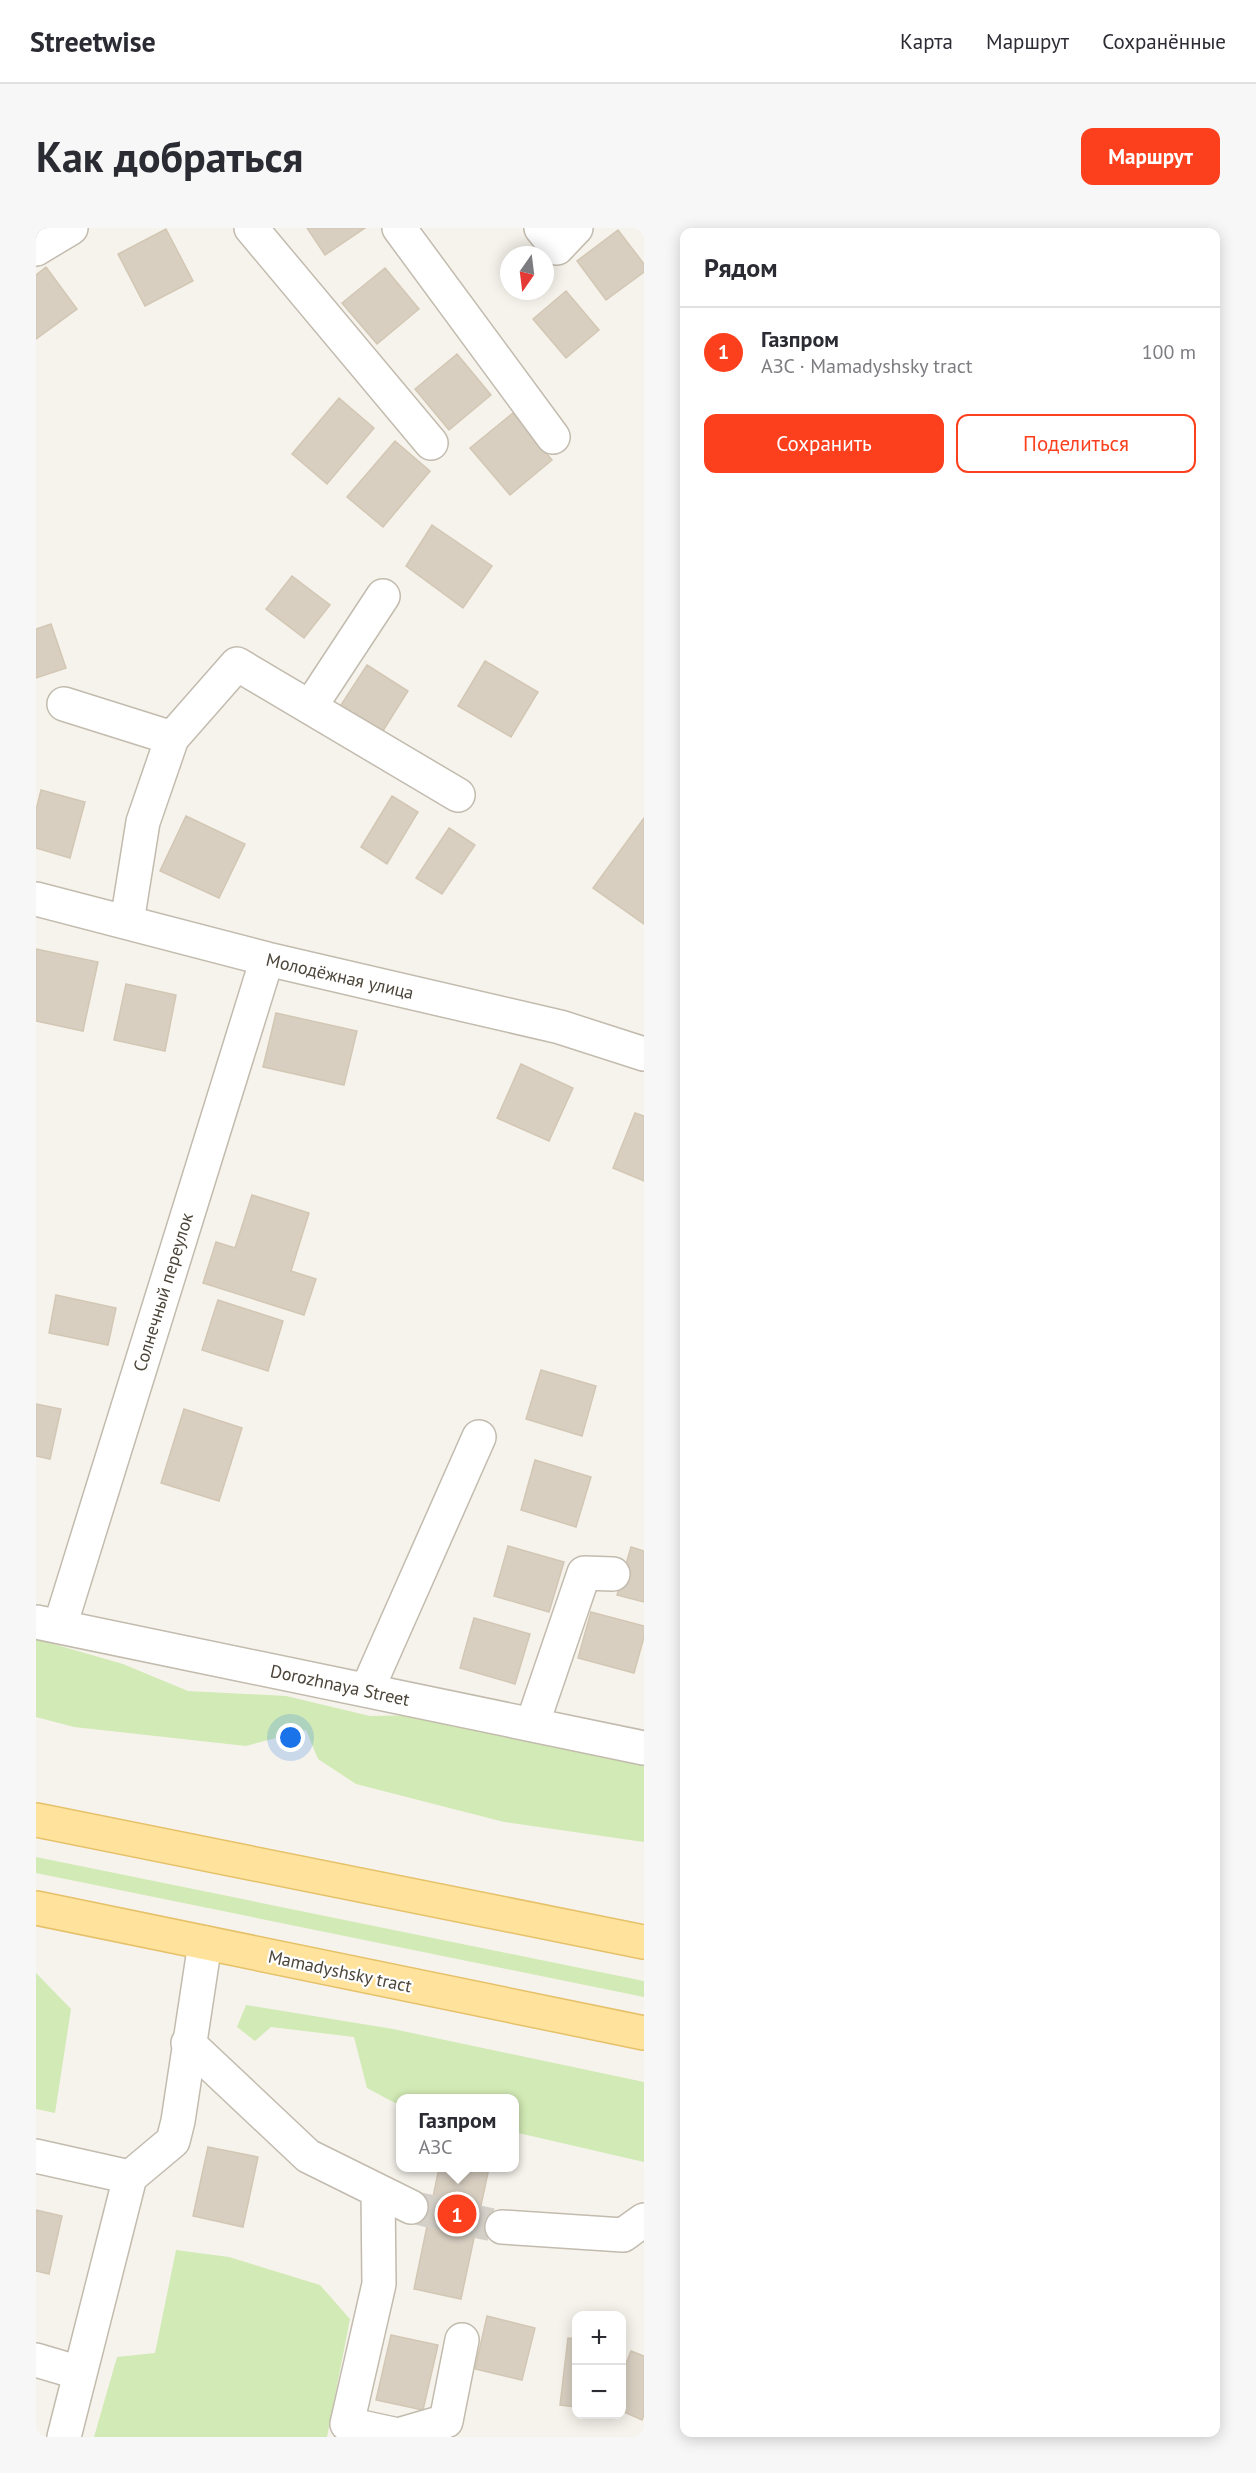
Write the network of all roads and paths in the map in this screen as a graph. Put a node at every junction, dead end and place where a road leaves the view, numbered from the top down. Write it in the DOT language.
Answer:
graph roads {
  1 [pos="71,228"];
  2 [pos="251,228"];
  3 [pos="399,228"];
  4 [pos="541,228"];
  5 [pos="576,228"];
  6 [pos="36,249"];
  7 [pos="553,437"];
  8 [pos="431,443"];
  9 [pos="383,596"];
  10 [pos="64,704"];
  11 [pos="310,707"];
  12 [pos="172,738"];
  13 [pos="458,795"];
  14 [pos="36,899"];
  15 [pos="127,922"];
  16 [pos="267,959"];
  17 [pos="644,1054"];
  18 [pos="478,1437"];
  19 [pos="613,1574"];
  20 [pos="48,1624"];
  21 [pos="367,1690"];
  22 [pos="532,1725"];
  23 [pos="644,1748"];
  24 [pos="36,1820"];
  25 [pos="36,1908"];
  26 [pos="644,1942"];
  27 [pos="205,1943"];
  28 [pos="644,2033"];
  29 [pos="188,2043"];
  30 [pos="36,2156"];
  31 [pos="129,2177"];
  32 [pos="378,2191"];
  33 [pos="411,2207"];
  34 [pos="644,2220"];
  35 [pos="502,2228"];
  36 [pos="462,2340"];
  37 [pos="36,2360"];
  38 [pos="80,2373"];
  39 [pos="63,2437"];
  1 -- 6 [label="street"];
  2 -- 8 [label="street"];
  3 -- 7 [label="street"];
  4 -- 5 [label="street"];
  9 -- 11 [label="street"];
  10 -- 12 [label="street"];
  11 -- 12 [label="street"];
  11 -- 13 [label="street"];
  12 -- 15 [label="street"];
  14 -- 15 [label="street, Молодёжная улица"];
  15 -- 16 [label="street, Молодёжная улица"];
  16 -- 17 [label="street, Молодёжная улица"];
  16 -- 20 [label="street, Солнечный переулок"];
  18 -- 21 [label="street"];
  19 -- 22 [label="street"];
  20 -- 21 [label="street, Dorozhnaya Street"];
  21 -- 22 [label="street, Dorozhnaya Street"];
  22 -- 23 [label="street, Dorozhnaya Street"];
  24 -- 26 [label="main road"];
  25 -- 27 [label="main road, Mamadyshsky tract"];
  27 -- 28 [label="main road, Mamadyshsky tract"];
  27 -- 29 [label="street"];
  29 -- 31 [label="street"];
  29 -- 32 [label="street"];
  30 -- 31 [label="street"];
  31 -- 38 [label="street"];
  32 -- 33 [label="street"];
  32 -- 36 [label="street"];
  34 -- 35 [label="street"];
  37 -- 38 [label="street"];
  38 -- 39 [label="street"];
}
